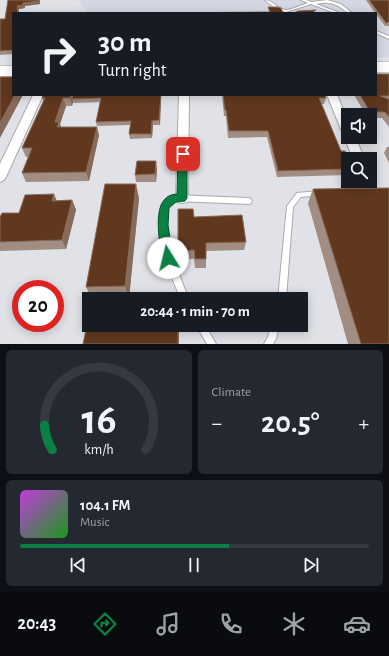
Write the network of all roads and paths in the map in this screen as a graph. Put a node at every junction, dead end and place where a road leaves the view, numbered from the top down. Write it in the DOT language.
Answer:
graph roads {
  1 [pos="267,0"];
  2 [pos="303,0"];
  3 [pos="312,3"];
  4 [pos="335,12"];
  5 [pos="349,12"];
  6 [pos="377,32"];
  7 [pos="389,38"];
  8 [pos="377,67"];
  9 [pos="389,67"];
  10 [pos="0,71"];
  11 [pos="12,71"];
  12 [pos="38,96"];
  13 [pos="184,96"];
  14 [pos="332,96"];
  15 [pos="341,116"];
  16 [pos="0,176"];
  17 [pos="328,192"];
  18 [pos="182,198"];
  19 [pos="249,201"];
  20 [pos="183,292"];
  21 [pos="283,292"];
  22 [pos="204,332"];
  23 [pos="274,332"];
  24 [pos="212,344"];
  25 [pos="268,344"];
  1 -- 3 [label="lane"];
  2 -- 3 [label="lane"];
  3 -- 4 [label="lane"];
  3 -- 5 [label="lane"];
  6 -- 7 [label="lane"];
  8 -- 9 [label="highway"];
  10 -- 11 [label="highway"];
  12 -- 16 [label="street"];
  13 -- 18 [label="street"];
  14 -- 15 [label="street"];
  17 -- 21 [label="lane"];
  18 -- 19 [label="lane"];
  18 -- 20 [label="lane"];
  22 -- 24 [label="lane"];
  23 -- 25 [label="lane"];
}
